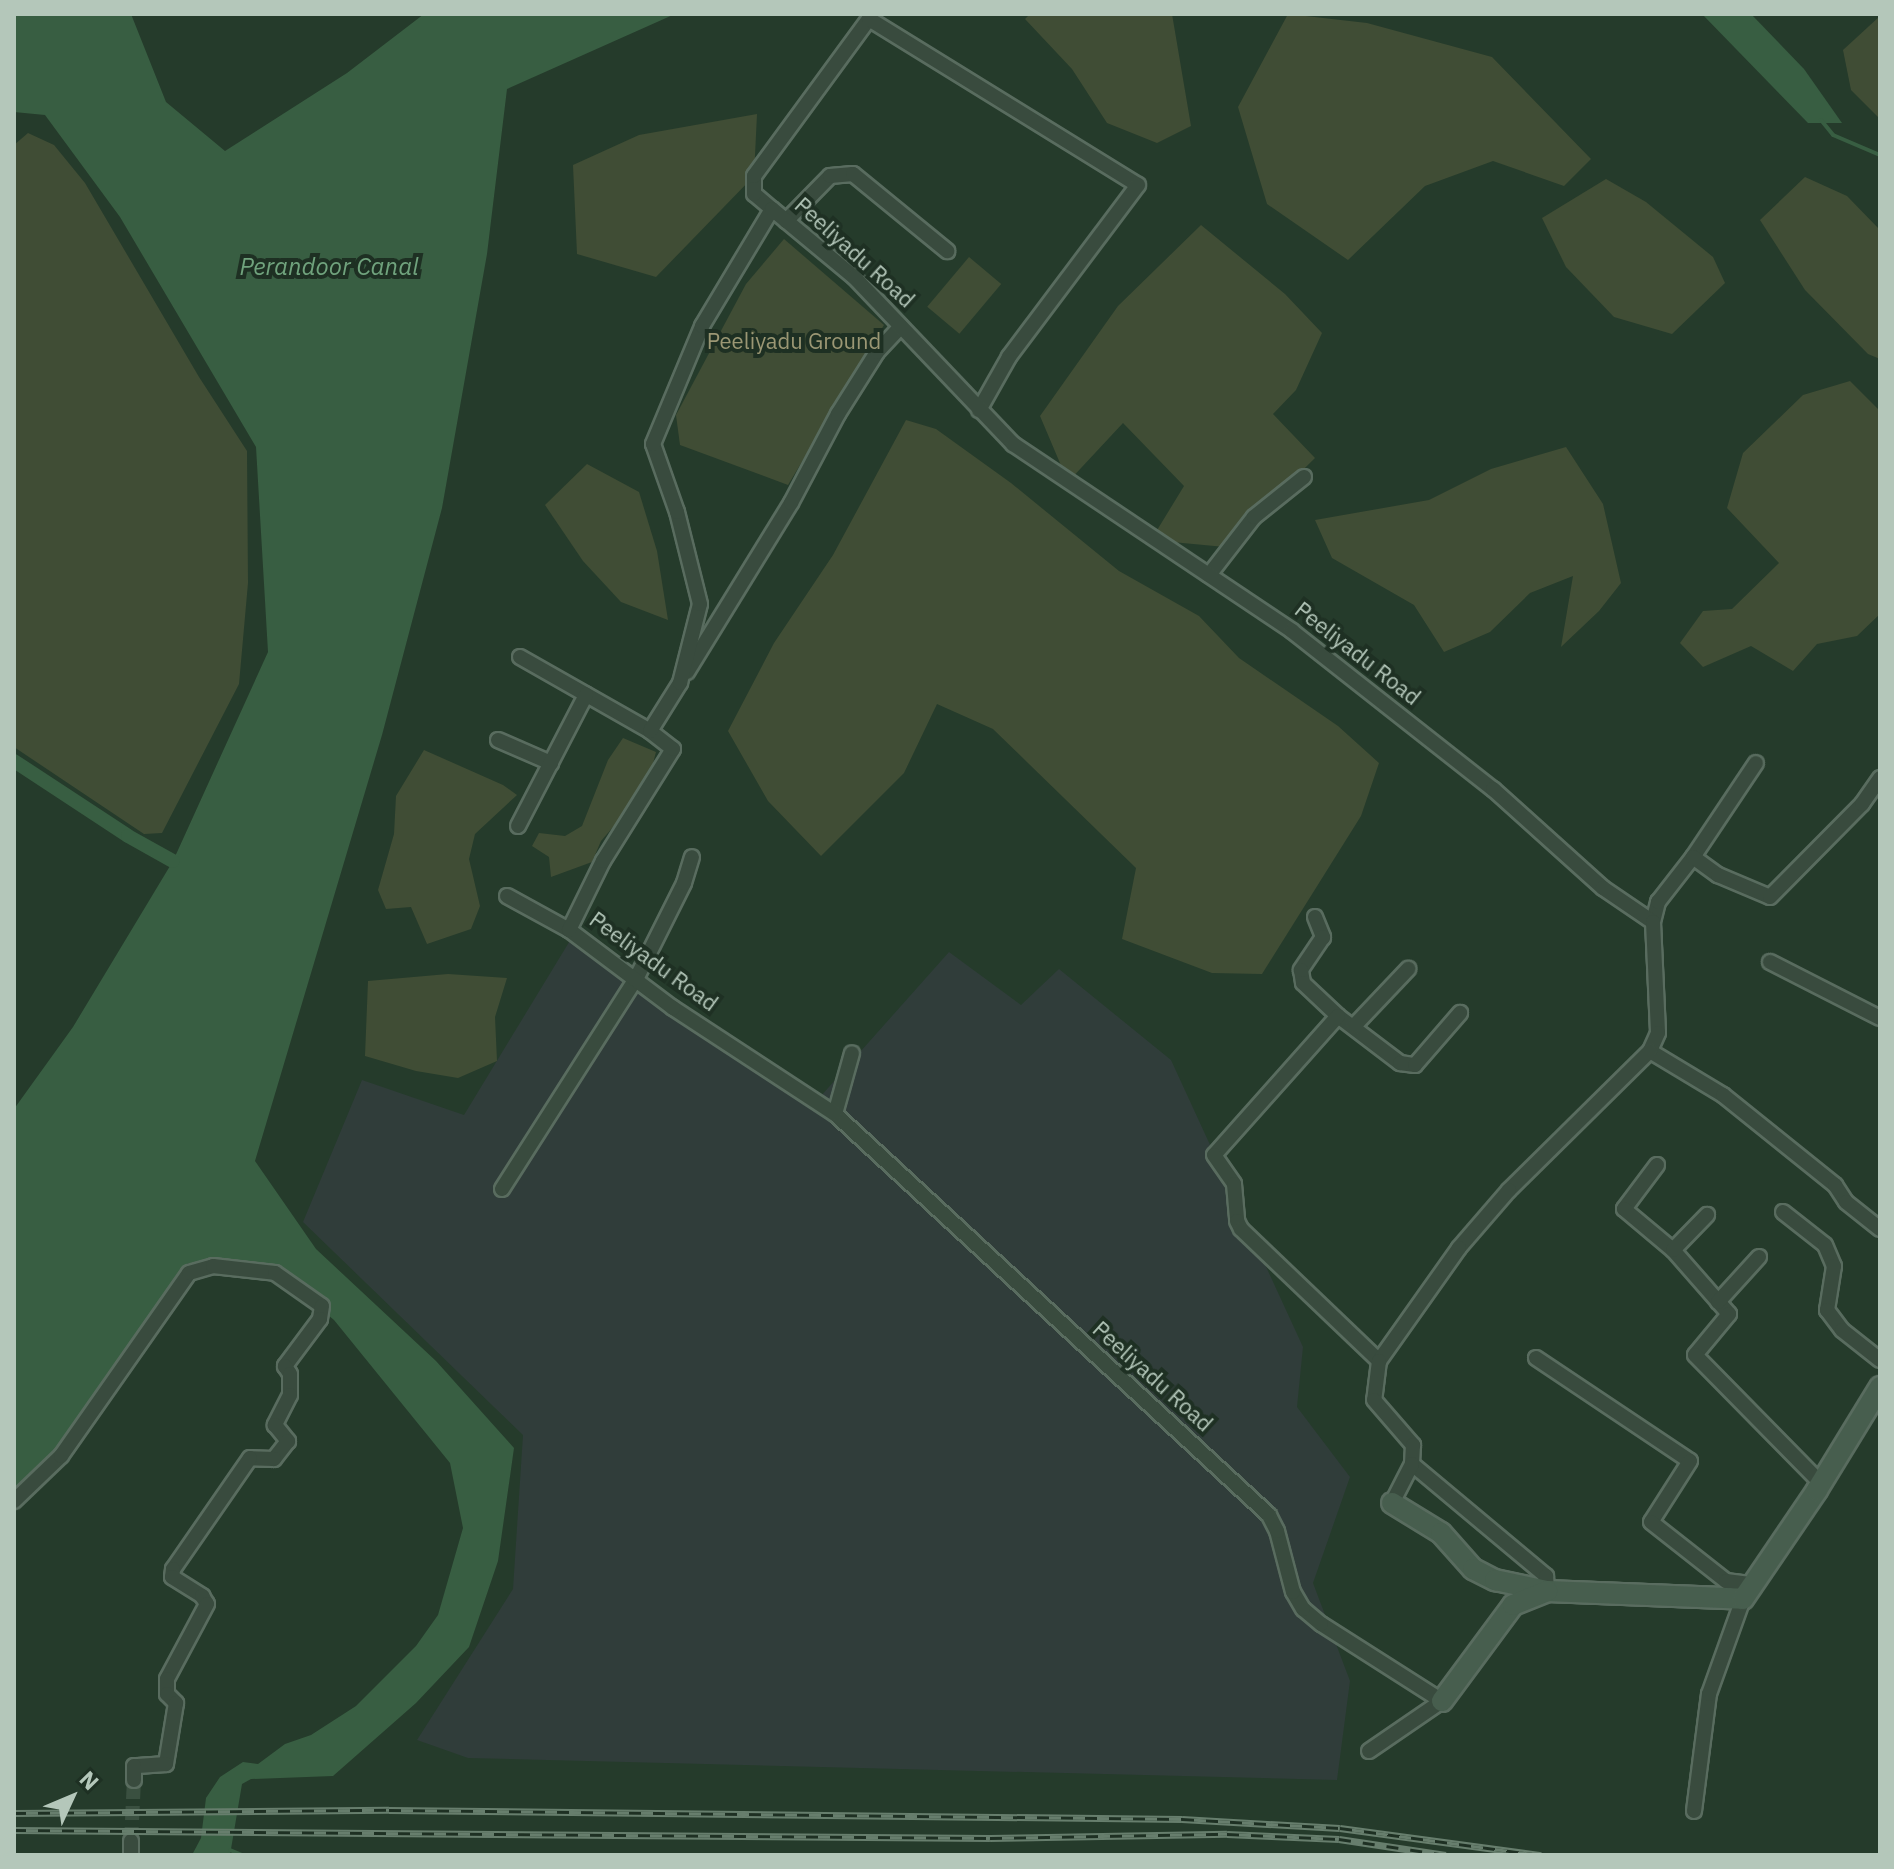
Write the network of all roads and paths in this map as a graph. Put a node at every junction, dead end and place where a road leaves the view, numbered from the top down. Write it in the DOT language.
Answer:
graph roads {
  1 [pos="772,209"];
  2 [pos="786,221"];
  3 [pos="947,251"];
  4 [pos="901,326"];
  5 [pos="979,410"];
  6 [pos="1304,477"];
  7 [pos="1209,575"];
  8 [pos="520,657"];
  9 [pos="680,683"];
  10 [pos="586,695"];
  11 [pos="650,731"];
  12 [pos="498,740"];
  13 [pos="551,763"];
  14 [pos="1756,763"];
  15 [pos="1880,778"];
  16 [pos="518,826"];
  17 [pos="692,857"];
  18 [pos="1693,857"];
  19 [pos="507,896"];
  20 [pos="1315,917"];
  21 [pos="1653,922"];
  22 [pos="569,930"];
  23 [pos="1770,962"];
  24 [pos="1408,969"];
  25 [pos="636,979"];
  26 [pos="1460,1013"];
  27 [pos="1338,1016"];
  28 [pos="1880,1018"];
  29 [pos="1354,1026"];
  30 [pos="1650,1051"];
  31 [pos="852,1053"];
  32 [pos="835,1114"];
  33 [pos="1657,1165"];
  34 [pos="502,1189"];
  35 [pos="1783,1212"];
  36 [pos="1707,1215"];
  37 [pos="1880,1229"];
  38 [pos="1673,1250"];
  39 [pos="1759,1257"];
  40 [pos="1718,1302"];
  41 [pos="1536,1358"];
  42 [pos="1880,1360"];
  43 [pos="1379,1361"];
  44 [pos="1880,1387"];
  45 [pos="1412,1464"];
  46 [pos="1821,1483"];
  47 [pos="14,1501"];
  48 [pos="1392,1503"];
  49 [pos="1547,1591"];
  50 [pos="1747,1591"];
  51 [pos="1442,1701"];
  52 [pos="1369,1751"];
  53 [pos="134,1780"];
  54 [pos="1694,1811"];
  1 -- 2 [label="street, Peeliyadu Road"];
  1 -- 5 [label="street"];
  1 -- 9 [label="street, Peeliyadu Road"];
  2 -- 3 [label="street"];
  2 -- 4 [label="street, Peeliyadu Road"];
  4 -- 5 [label="street, Peeliyadu Road"];
  4 -- 9 [label="street"];
  5 -- 7 [label="street, Peeliyadu Road"];
  6 -- 7 [label="street"];
  7 -- 21 [label="street, Peeliyadu Road"];
  8 -- 10 [label="street"];
  9 -- 11 [label="street, Peeliyadu Road"];
  10 -- 11 [label="street"];
  10 -- 13 [label="street"];
  11 -- 22 [label="street, Peeliyadu Road"];
  12 -- 13 [label="street"];
  13 -- 16 [label="street"];
  14 -- 18 [label="street"];
  15 -- 18 [label="street"];
  17 -- 25 [label="street"];
  18 -- 21 [label="street"];
  19 -- 22 [label="street"];
  20 -- 27 [label="street"];
  21 -- 30 [label="street"];
  22 -- 25 [label="street, Peeliyadu Road"];
  23 -- 28 [label="street"];
  24 -- 29 [label="street"];
  25 -- 32 [label="street, Peeliyadu Road"];
  25 -- 34 [label="street"];
  26 -- 29 [label="street"];
  27 -- 29 [label="street"];
  27 -- 43 [label="street"];
  30 -- 37 [label="street"];
  30 -- 43 [label="street"];
  31 -- 32 [label="street"];
  32 -- 51 [label="street, Peeliyadu Road"];
  33 -- 38 [label="street"];
  35 -- 42 [label="street"];
  36 -- 38 [label="street"];
  38 -- 40 [label="street"];
  39 -- 40 [label="street"];
  40 -- 46 [label="street"];
  41 -- 50 [label="street"];
  43 -- 45 [label="street"];
  44 -- 46 [label="street"];
  45 -- 48 [label="street"];
  45 -- 49 [label="street"];
  46 -- 50 [label="street"];
  47 -- 53 [label="street"];
  48 -- 49 [label="street"];
  49 -- 50 [label="street"];
  49 -- 51 [label="street"];
  50 -- 54 [label="street"];
  51 -- 52 [label="street"];
}
